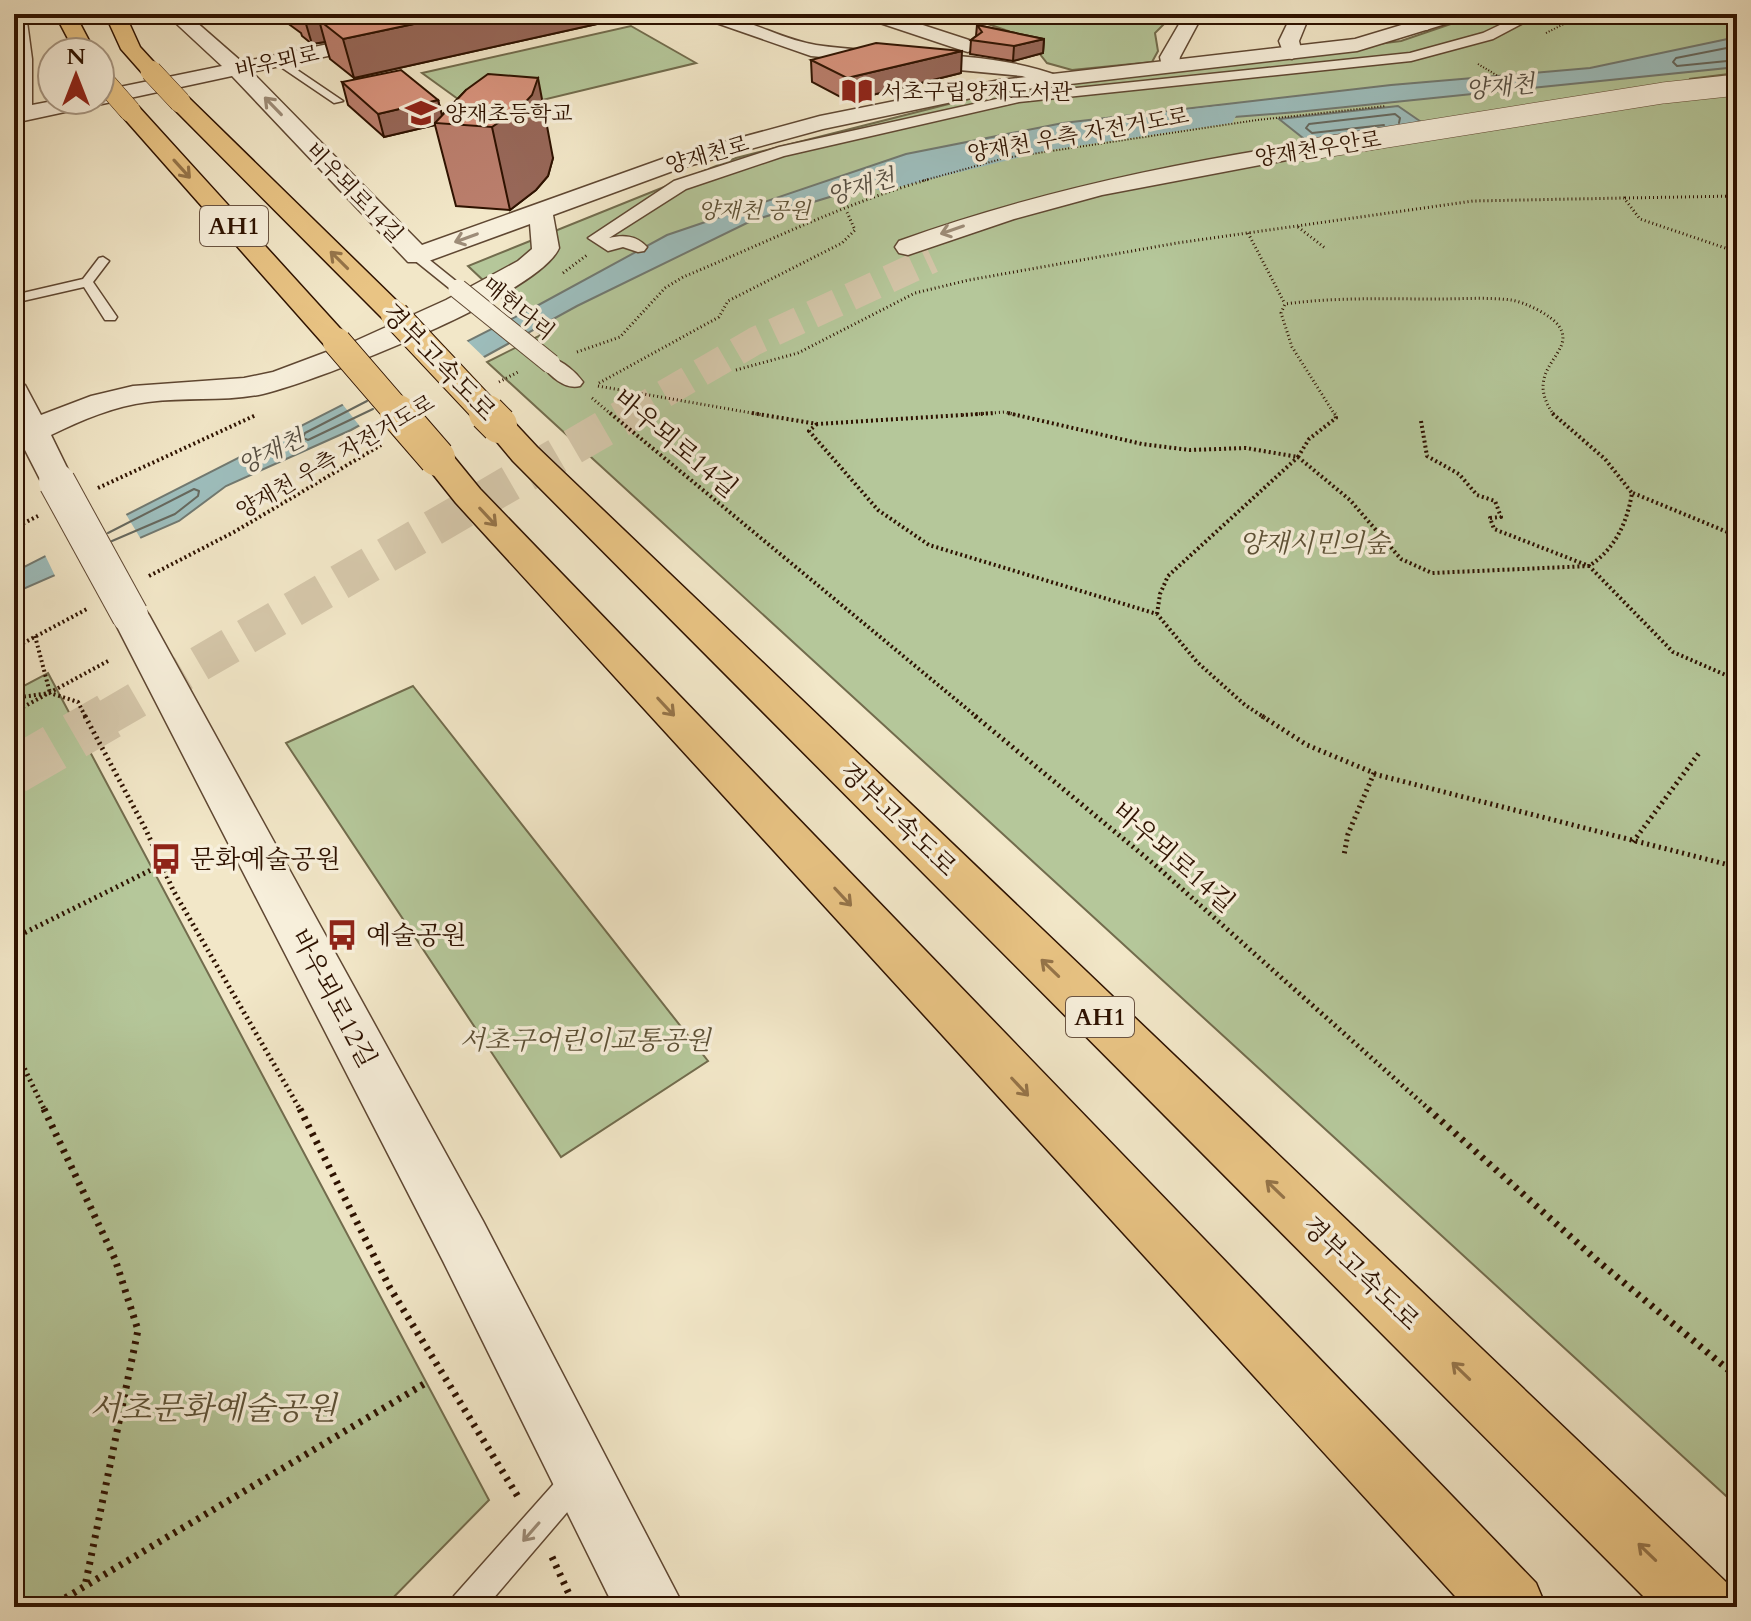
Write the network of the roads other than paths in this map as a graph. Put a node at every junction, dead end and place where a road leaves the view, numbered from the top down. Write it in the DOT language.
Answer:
graph roads {
  1 [pos="16,14"];
  2 [pos="65,14"];
  3 [pos="115,14"];
  4 [pos="176,14"];
  5 [pos="500,14"];
  6 [pos="708,14"];
  7 [pos="871,14"];
  8 [pos="1194,14"];
  9 [pos="1301,14"];
  10 [pos="1390,14"];
  11 [pos="1458,14"];
  12 [pos="1533,14"];
  13 [pos="1427,24"];
  14 [pos="75,36"];
  15 [pos="213,48"];
  16 [pos="1292,53"];
  17 [pos="278,61"];
  18 [pos="964,63"];
  19 [pos="1170,67"];
  20 [pos="237,69"];
  21 [pos="1052,80"];
  22 [pos="116,81"];
  23 [pos="21,82"];
  24 [pos="116,82"];
  25 [pos="1737,85"];
  26 [pos="36,86"];
  27 [pos="1737,95"];
  28 [pos="116,98"];
  29 [pos="338,101"];
  30 [pos="17,115"];
  31 [pos="1304,154"];
  32 [pos="539,212"];
  33 [pos="638,247"];
  34 [pos="908,247"];
  35 [pos="417,256"];
  36 [pos="932,259"];
  37 [pos="103,261"];
  38 [pos="87,282"];
  39 [pos="458,289"];
  40 [pos="14,299"];
  41 [pos="110,317"];
  42 [pos="573,382"];
  43 [pos="14,392"];
  44 [pos="24,436"];
  45 [pos="582,1473"];
  46 [pos="465,1607"];
  47 [pos="650,1607"];
  48 [pos="1512,1607"];
  49 [pos="1703,1607"];
  1 -- 23 [label="street"];
  2 -- 14 [label="highway"];
  49 -- 3 [label="highway, 경부고속도로 / AH1, one-way, bridge"];
  4 -- 15 [label="street, 비우뫼로14길"];
  5 -- 17 [label="street, 바우뫼로"];
  6 -- 18 [label="street"];
  7 -- 18 [label="street"];
  8 -- 19 [label="street"];
  9 -- 16 [label="street"];
  10 -- 13 [label="street"];
  11 -- 13 [label="street, 양재천로"];
  12 -- 33 [label="street"];
  13 -- 16 [label="street, 양재천로"];
  15 -- 20 [label="street, 비우뫼로14길"];
  15 -- 22 [label="street"];
  16 -- 19 [label="street, 양재천로"];
  17 -- 20 [label="street, 바우뫼로"];
  17 -- 29 [label="lane"];
  18 -- 21 [label="street"];
  19 -- 21 [label="street, 양재천로"];
  20 -- 24 [label="street, 바우뫼로"];
  35 -- 20 [label="street, 비우뫼로14길, one-way"];
  21 -- 32 [label="street, 양재천로"];
  23 -- 26 [label="street"];
  23 -- 30 [label="street"];
  25 -- 31 [label="street, 양재천우안로, bridge"];
  27 -- 31 [label="street, 양재천우안로"];
  28 -- 48 [label="highway, AH1, one-way, bridge"];
  31 -- 34 [label="street, 양재천우안로, one-way"];
  31 -- 36 [label="street, 양재천우안로"];
  32 -- 35 [label="street, 비우뫼로14길, one-way"];
  32 -- 44 [label="street"];
  35 -- 39 [label="lane"];
  37 -- 38 [label="lane"];
  38 -- 40 [label="lane"];
  38 -- 41 [label="lane"];
  39 -- 42 [label="street, 매헌다리, bridge"];
  43 -- 44 [label="street, 바우뫼로12길"];
  44 -- 45 [label="street, 바우뫼로12길, bridge"];
  45 -- 46 [label="lane, one-way"];
  45 -- 47 [label="street, 바우뫼로12길"];
}
